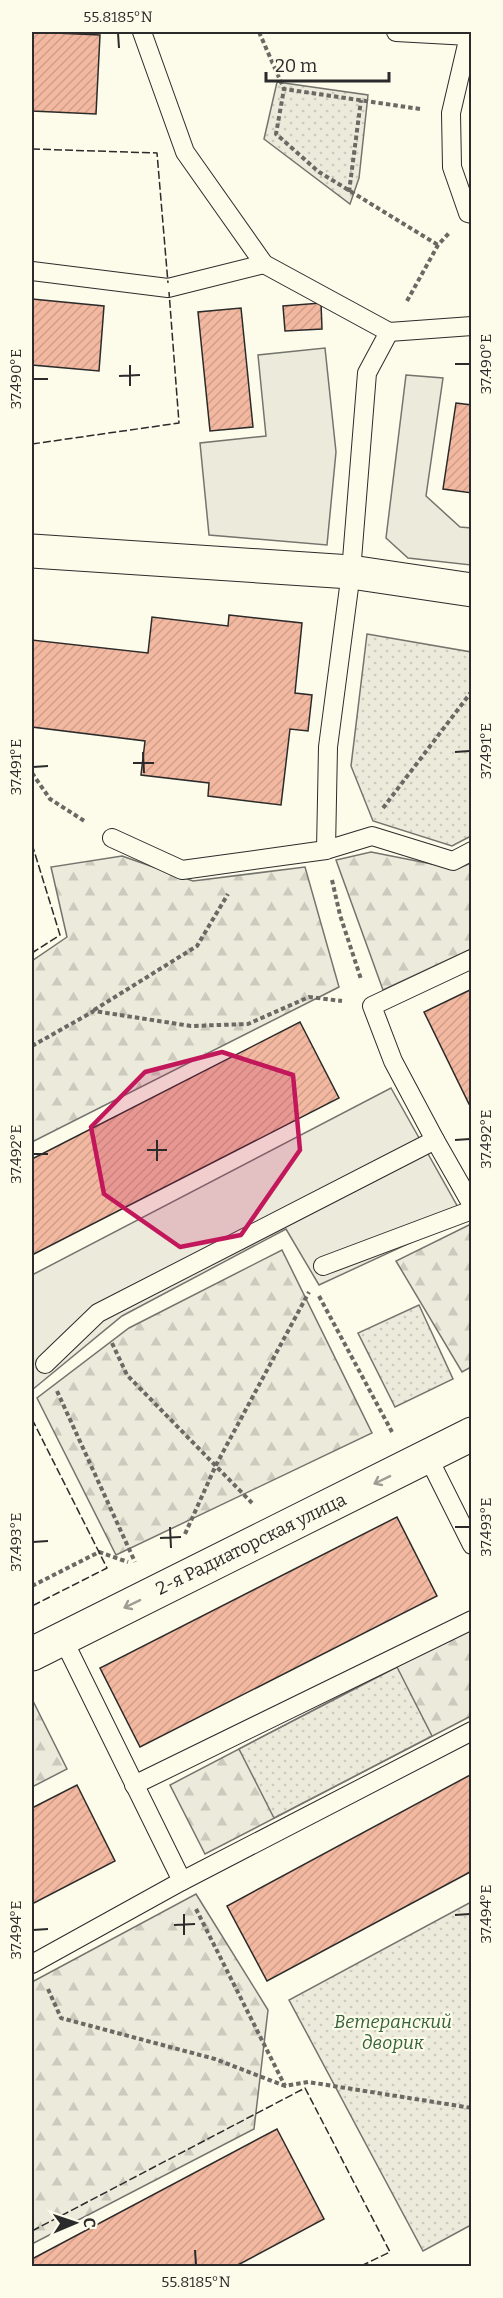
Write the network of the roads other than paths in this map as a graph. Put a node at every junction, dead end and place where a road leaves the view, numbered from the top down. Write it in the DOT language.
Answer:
graph roads {
  1 [pos="142,32"];
  2 [pos="396,32"];
  3 [pos="470,35"];
  4 [pos="470,214"];
  5 [pos="264,264"];
  6 [pos="32,271"];
  7 [pos="471,326"];
  8 [pos="389,332"];
  9 [pos="32,551"];
  10 [pos="351,572"];
  11 [pos="471,590"];
  12 [pos="112,838"];
  13 [pos="326,850"];
  14 [pos="471,851"];
  15 [pos="471,959"];
  16 [pos="435,1140"];
  17 [pos="471,1205"];
  18 [pos="471,1210"];
  19 [pos="323,1266"];
  20 [pos="45,1364"];
  21 [pos="471,1434"];
  22 [pos="428,1456"];
  23 [pos="471,1545"];
  24 [pos="471,1620"];
  25 [pos="63,1639"];
  26 [pos="32,1654"];
  27 [pos="471,1731"];
  28 [pos="134,1785"];
  29 [pos="182,1881"];
  30 [pos="32,1964"];
  1 -- 5 [label="lane"];
  2 -- 3 [label="lane"];
  3 -- 4 [label="lane"];
  5 -- 6 [label="lane"];
  5 -- 8 [label="lane"];
  7 -- 8 [label="lane"];
  8 -- 10 [label="lane"];
  9 -- 10 [label="street"];
  10 -- 11 [label="street"];
  10 -- 13 [label="lane"];
  12 -- 13 [label="lane"];
  13 -- 14 [label="lane"];
  15 -- 16 [label="lane"];
  16 -- 17 [label="lane"];
  16 -- 20 [label="lane"];
  18 -- 19 [label="lane"];
  21 -- 22 [label="street, 2-я Радиаторская улица"];
  22 -- 23 [label="lane"];
  22 -- 25 [label="street, 2-я Радиаторская улица, one-way"];
  24 -- 28 [label="lane"];
  25 -- 26 [label="street, 2-я Радиаторская улица"];
  25 -- 28 [label="lane"];
  27 -- 29 [label="lane"];
  28 -- 29 [label="lane"];
  29 -- 30 [label="lane"];
}
